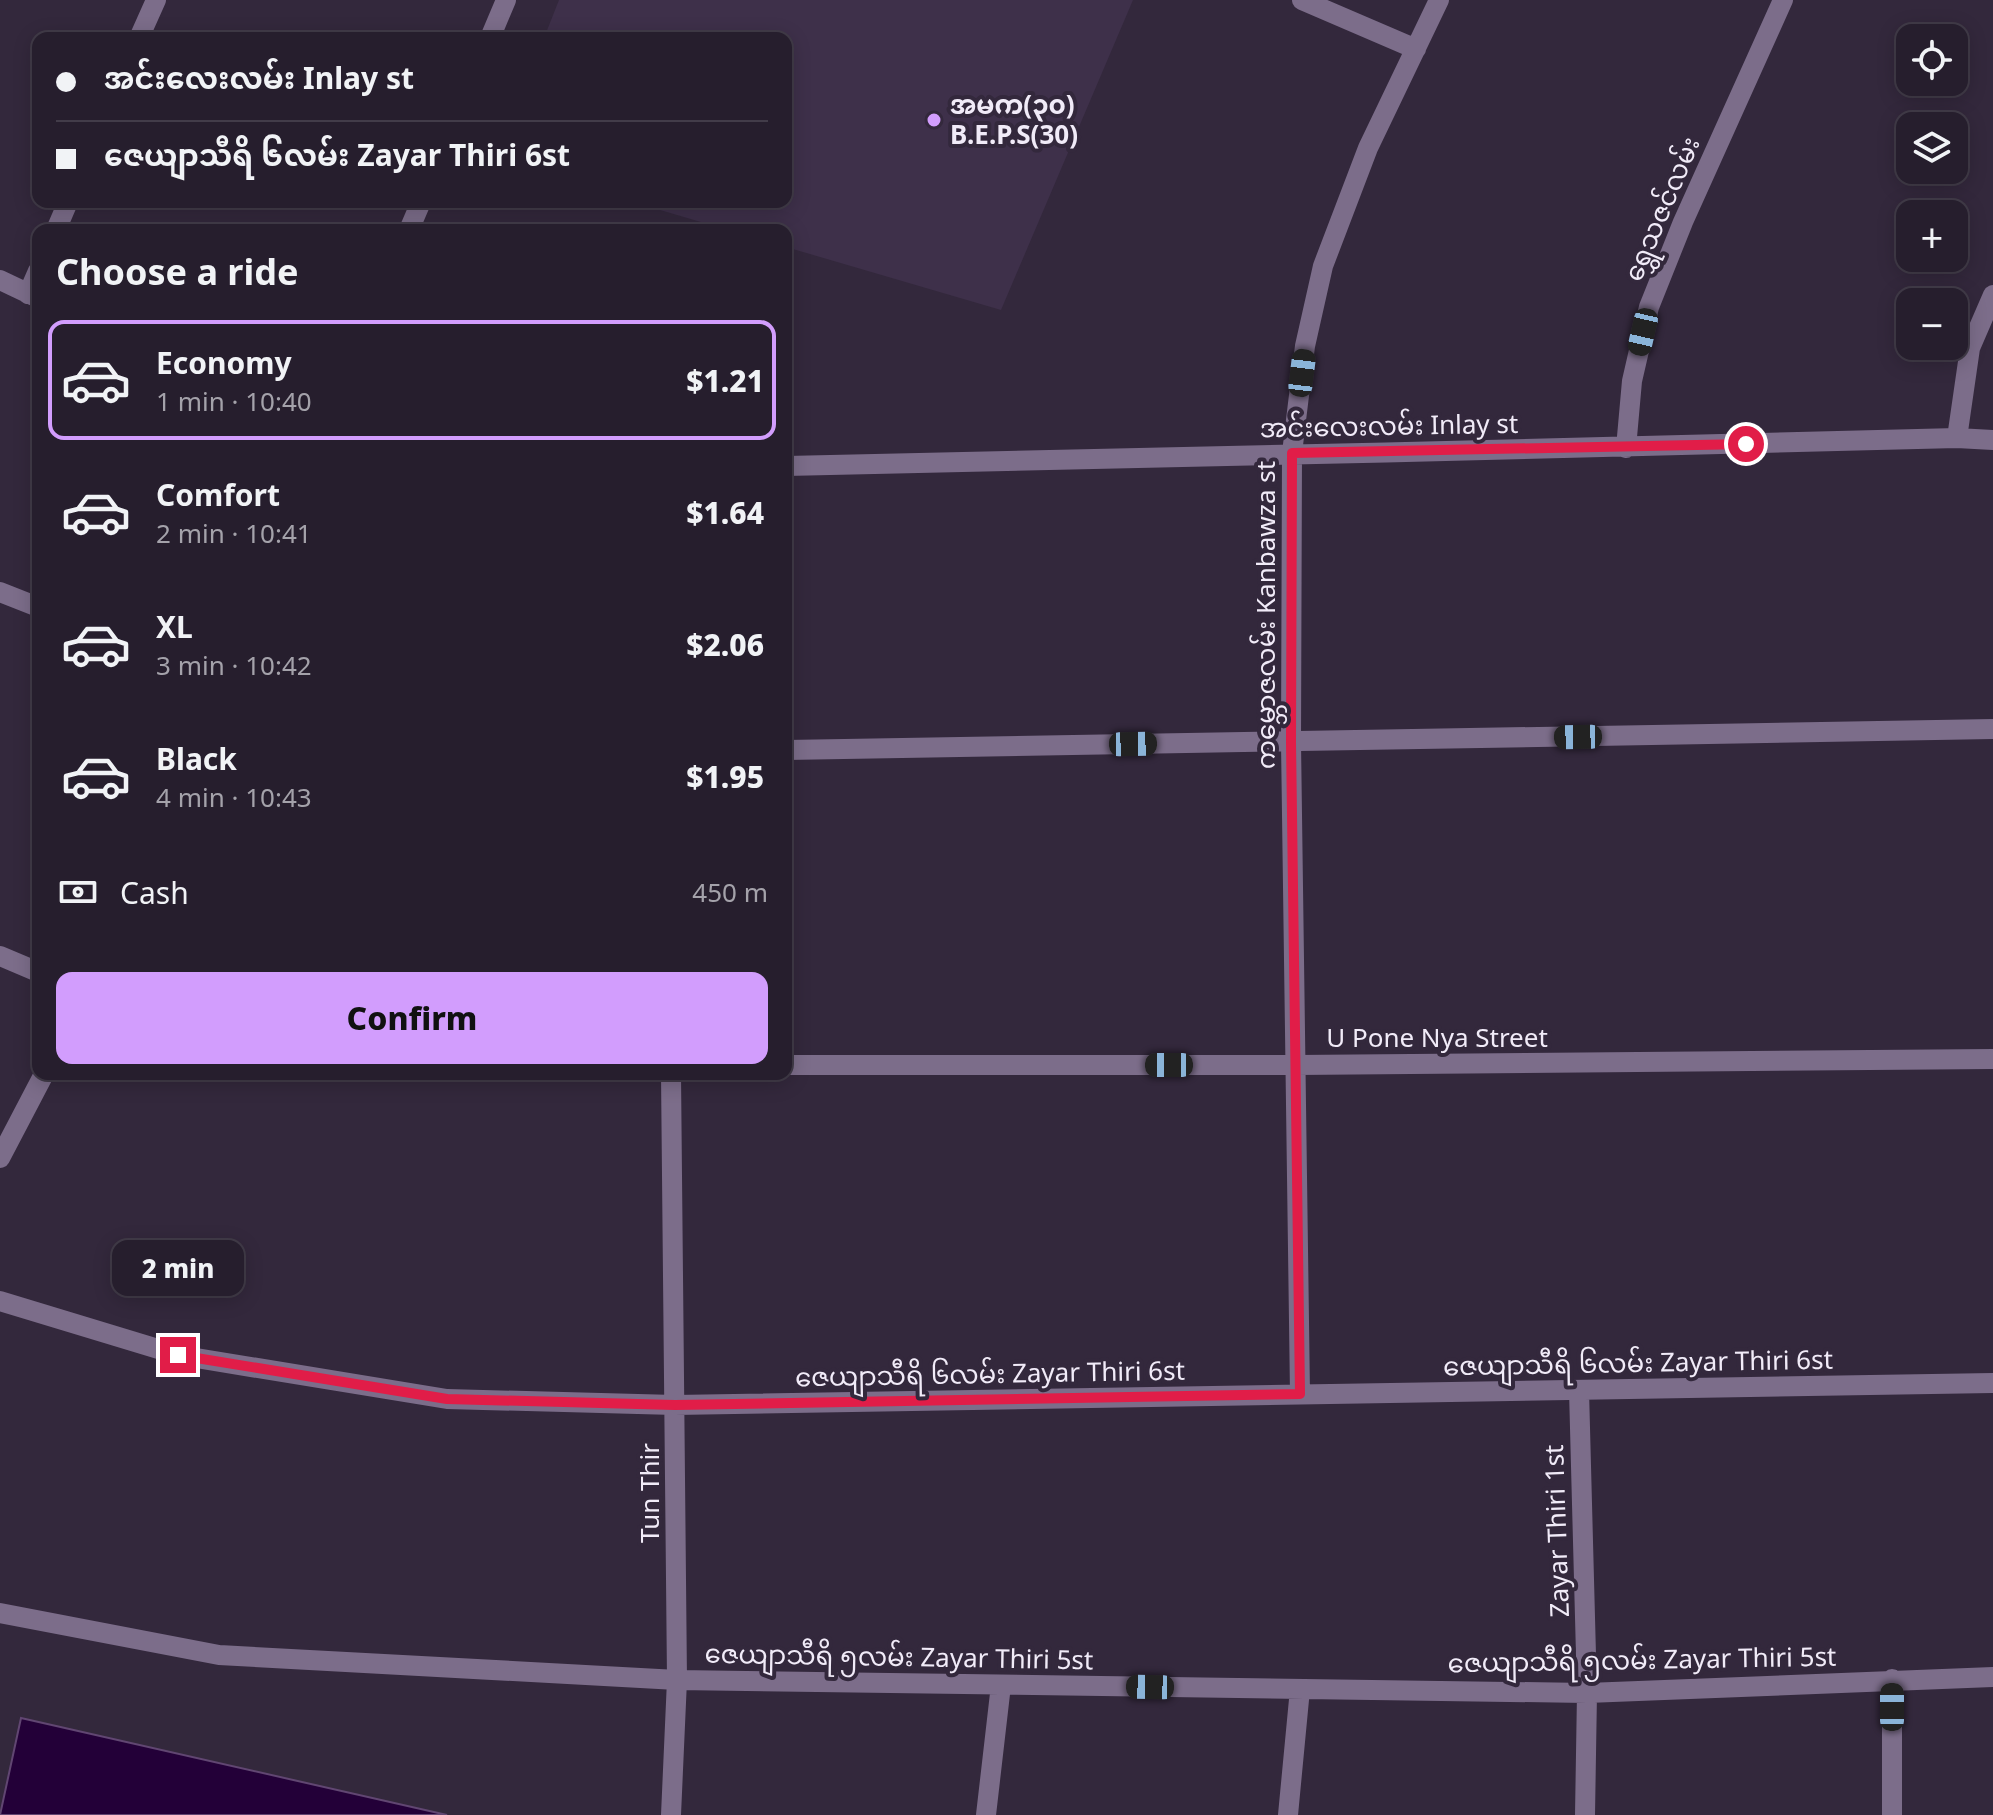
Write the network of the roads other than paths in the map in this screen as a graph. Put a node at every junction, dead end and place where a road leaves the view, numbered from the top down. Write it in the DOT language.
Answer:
graph roads {
  1 [pos="156,0"];
  2 [pos="506,0"];
  3 [pos="1302,0"];
  4 [pos="1439,0"];
  5 [pos="1783,0"];
  6 [pos="142,32"];
  7 [pos="493,32"];
  8 [pos="1416,49"];
  9 [pos="0,280"];
  10 [pos="1993,295"];
  11 [pos="32,296"];
  12 [pos="1957,438"];
  13 [pos="1993,440"];
  14 [pos="1626,448"];
  15 [pos="1292,453"];
  16 [pos="792,466"];
  17 [pos="0,592"];
  18 [pos="32,605"];
  19 [pos="1993,729"];
  20 [pos="1291,742"];
  21 [pos="792,750"];
  22 [pos="0,956"];
  23 [pos="32,969"];
  24 [pos="1993,1059"];
  25 [pos="792,1065"];
  26 [pos="1297,1065"];
  27 [pos="41,1080"];
  28 [pos="671,1080"];
  29 [pos="0,1158"];
  30 [pos="0,1301"];
  31 [pos="1993,1383"];
  32 [pos="1579,1390"];
  33 [pos="1300,1394"];
  34 [pos="675,1405"];
  35 [pos="0,1613"];
  36 [pos="1993,1677"];
  37 [pos="1892,1679"];
  38 [pos="677,1680"];
  39 [pos="1001,1685"];
  40 [pos="1300,1689"];
  41 [pos="1587,1693"];
  42 [pos="671,1815"];
  43 [pos="986,1815"];
  44 [pos="1288,1815"];
  45 [pos="1585,1815"];
  46 [pos="1892,1815"];
  1 -- 6 [label="street"];
  2 -- 7 [label="street"];
  3 -- 8 [label="street"];
  4 -- 8 [label="street, ကမ္ဘောဇလမ်း Kanbawza st"];
  5 -- 14 [label="street, ရွှေသဇင်လမ်း"];
  8 -- 15 [label="street, ကမ္ဘောဇလမ်း Kanbawza st"];
  9 -- 11 [label="street"];
  10 -- 12 [label="street"];
  12 -- 13 [label="street, အင်းလေးလမ်း Inlay st"];
  12 -- 14 [label="street, အင်းလေးလမ်း Inlay st"];
  14 -- 15 [label="street, အင်းလေးလမ်း Inlay st"];
  15 -- 16 [label="street, အင်းလေးလမ်း Inlay st"];
  15 -- 20 [label="street, ကမ္ဘောဇလမ်း Kanbawza st"];
  17 -- 18 [label="street"];
  19 -- 20 [label="street"];
  20 -- 21 [label="street"];
  20 -- 26 [label="street, ကမ္ဘောဇလမ်း Kanbawza st"];
  22 -- 23 [label="street"];
  24 -- 26 [label="street, U Pone Nya Street"];
  25 -- 26 [label="street, U Pone Nya Street"];
  26 -- 33 [label="street, ကမ္ဘောဇလမ်း Kanbawza st"];
  27 -- 29 [label="street"];
  28 -- 34 [label="street, Tun Thir"];
  30 -- 34 [label="street, ဇေယျာသီရိ ၆လမ်း Zayar Thiri 6st"];
  31 -- 32 [label="street, ဇေယျာသီရိ ၆လမ်း Zayar Thiri 6st"];
  32 -- 33 [label="street, ဇေယျာသီရိ ၆လမ်း Zayar Thiri 6st"];
  32 -- 41 [label="street, Zayar Thiri 1st"];
  33 -- 34 [label="street, ဇေယျာသီရိ ၆လမ်း Zayar Thiri 6st"];
  34 -- 38 [label="street, Tun Thir"];
  35 -- 38 [label="street, ဇေယျာသီရိ ၅လမ်း Zayar Thiri 5st"];
  36 -- 37 [label="street, ဇေယျာသီရိ ၅လမ်း Zayar Thiri 5st"];
  37 -- 41 [label="street, ဇေယျာသီရိ ၅လမ်း Zayar Thiri 5st"];
  37 -- 46 [label="street"];
  38 -- 39 [label="street, ဇေယျာသီရိ ၅လမ်း Zayar Thiri 5st"];
  38 -- 42 [label="street, Tun Thir"];
  39 -- 40 [label="street, ဇေယျာသီရိ ၅လမ်း Zayar Thiri 5st"];
  39 -- 43 [label="street"];
  40 -- 41 [label="street, ဇေယျာသီရိ ၅လမ်း Zayar Thiri 5st"];
  40 -- 44 [label="street"];
  41 -- 45 [label="street, Zayar Thiri 1st"];
}
